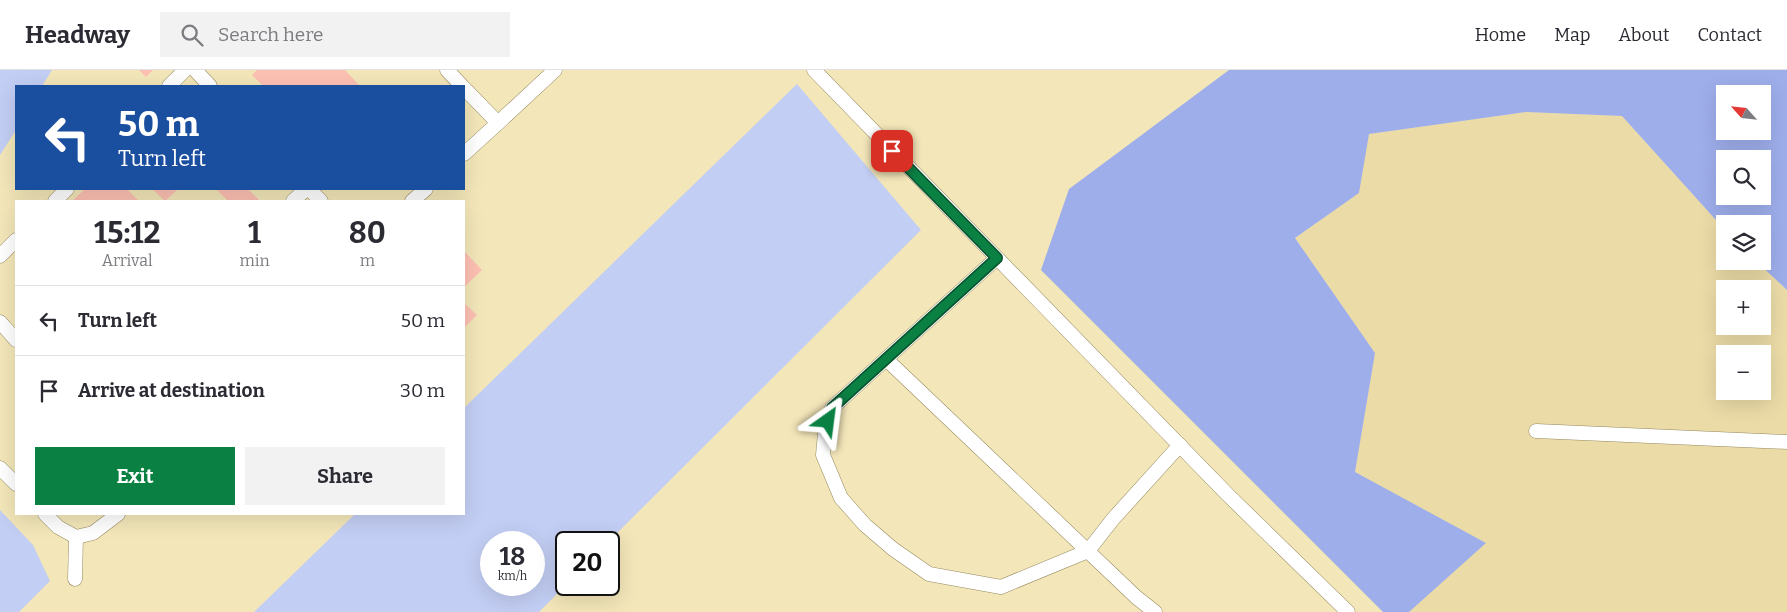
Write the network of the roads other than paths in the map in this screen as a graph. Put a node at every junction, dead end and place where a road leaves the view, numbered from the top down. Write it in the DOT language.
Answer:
graph roads {
  1 [pos="185,70"];
  2 [pos="195,70"];
  3 [pos="447,70"];
  4 [pos="554,70"];
  5 [pos="814,70"];
  6 [pos="170,85"];
  7 [pos="209,85"];
  8 [pos="461,85"];
  9 [pos="465,89"];
  10 [pos="498,123"];
  11 [pos="465,153"];
  12 [pos="66,190"];
  13 [pos="306,190"];
  14 [pos="308,190"];
  15 [pos="425,190"];
  16 [pos="56,200"];
  17 [pos="294,200"];
  18 [pos="320,200"];
  19 [pos="413,200"];
  20 [pos="15,241"];
  21 [pos="0,256"];
  22 [pos="997,258"];
  23 [pos="0,322"];
  24 [pos="15,339"];
  25 [pos="886,359"];
  26 [pos="1536,431"];
  27 [pos="1787,442"];
  28 [pos="1180,445"];
  29 [pos="0,468"];
  30 [pos="15,483"];
  31 [pos="46,515"];
  32 [pos="117,515"];
  33 [pos="76,537"];
  34 [pos="1088,551"];
  35 [pos="75,579"];
  36 [pos="1154,612"];
  37 [pos="1348,612"];
  1 -- 6 [label="lane"];
  2 -- 7 [label="lane"];
  3 -- 8 [label="lane"];
  4 -- 10 [label="lane"];
  5 -- 22 [label="lane"];
  9 -- 10 [label="lane"];
  10 -- 11 [label="lane"];
  12 -- 16 [label="lane"];
  13 -- 17 [label="lane"];
  14 -- 18 [label="lane"];
  15 -- 19 [label="lane"];
  20 -- 21 [label="lane"];
  22 -- 25 [label="lane"];
  22 -- 28 [label="lane"];
  23 -- 24 [label="lane"];
  25 -- 34 [label="lane"];
  25 -- 34 [label="lane"];
  26 -- 27 [label="lane"];
  28 -- 34 [label="lane"];
  28 -- 37 [label="lane"];
  29 -- 30 [label="lane"];
  31 -- 33 [label="lane"];
  32 -- 33 [label="lane"];
  33 -- 35 [label="lane"];
  34 -- 36 [label="lane"];
}
